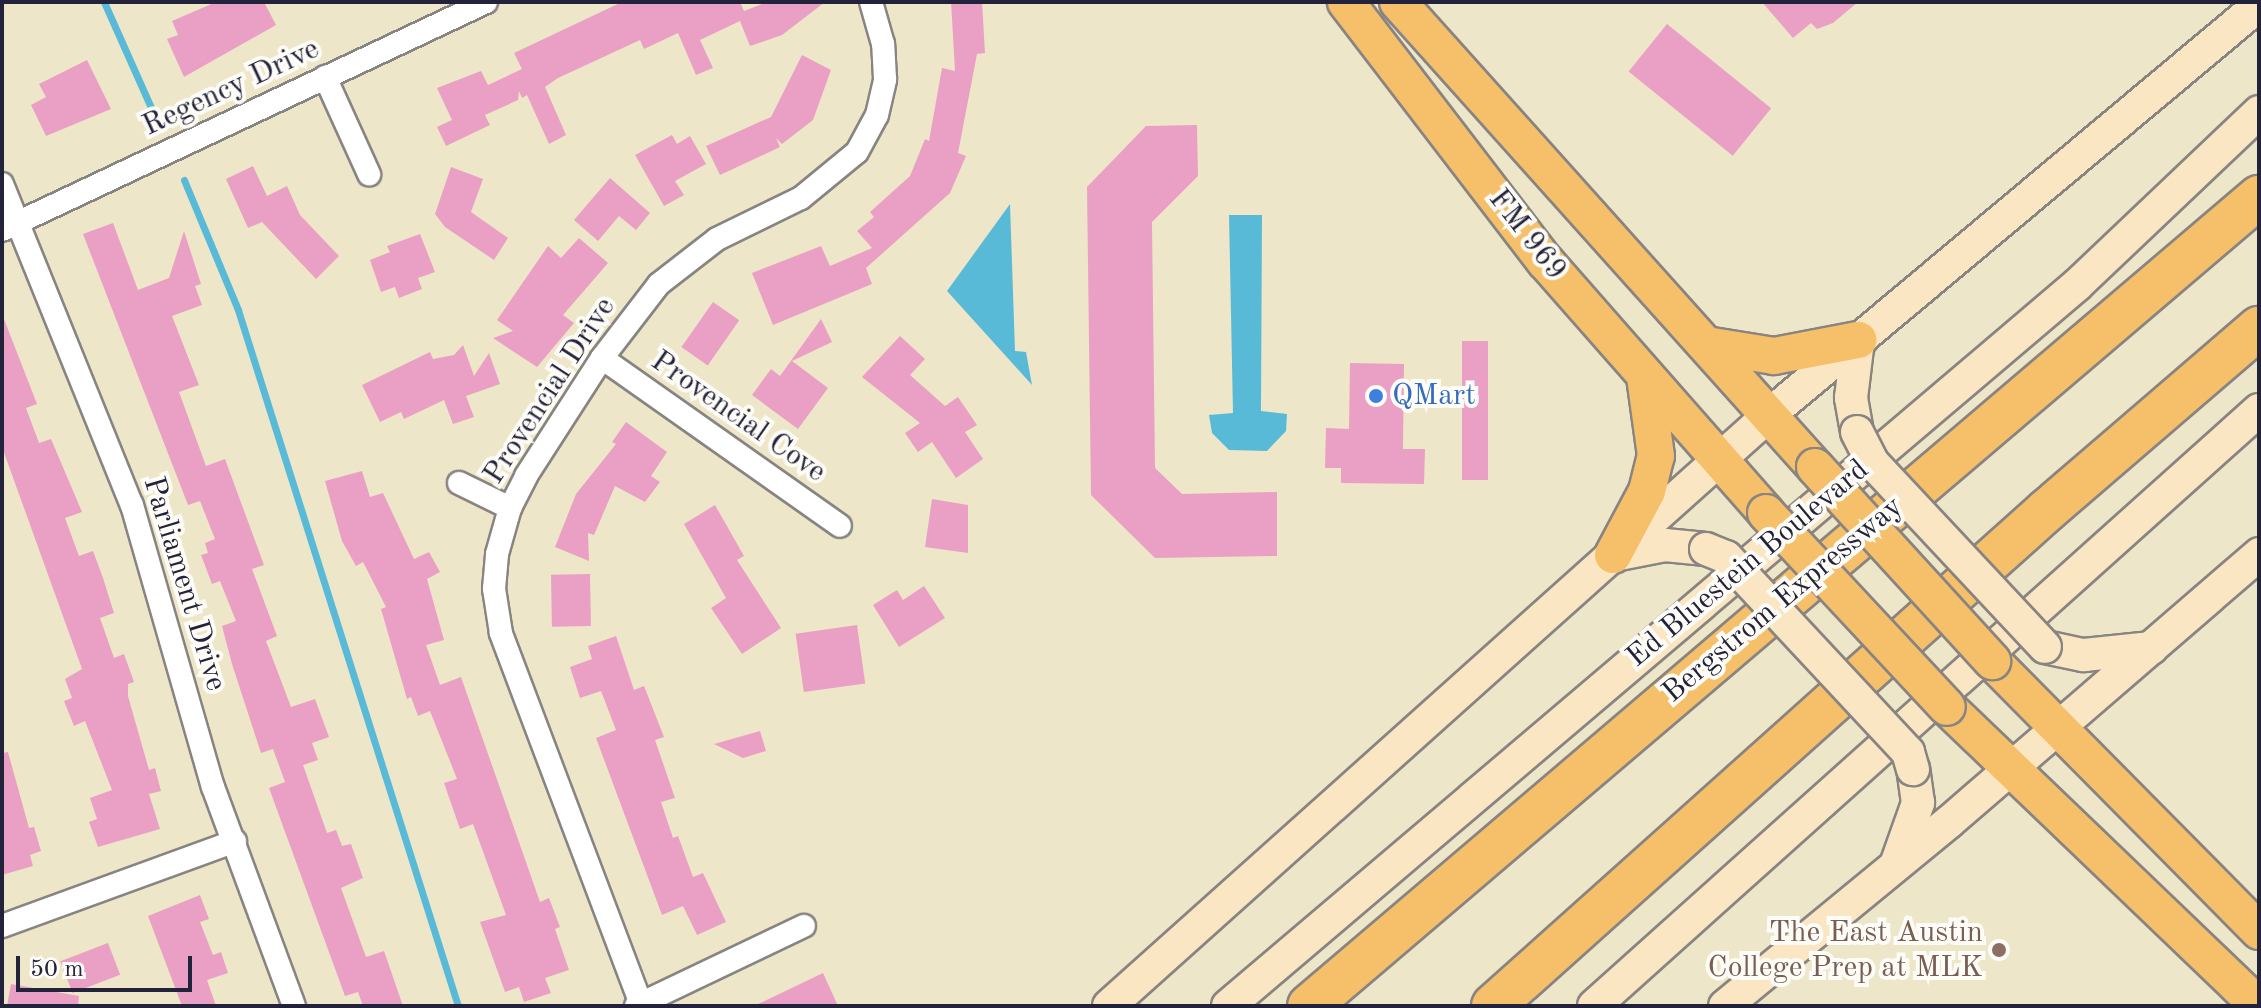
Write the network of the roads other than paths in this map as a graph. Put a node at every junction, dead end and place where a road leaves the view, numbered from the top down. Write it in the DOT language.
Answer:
graph roads {
  1 [pos="486,2"];
  2 [pos="871,2"];
  3 [pos="1346,2"];
  4 [pos="1398,2"];
  5 [pos="2259,5"];
  6 [pos="1387,54"];
  7 [pos="325,77"];
  8 [pos="1470,83"];
  9 [pos="2259,112"];
  10 [pos="369,174"];
  11 [pos="2,184"];
  12 [pos="2259,197"];
  13 [pos="9,225"];
  14 [pos="2259,328"];
  15 [pos="1858,340"];
  16 [pos="1706,345"];
  17 [pos="602,358"];
  18 [pos="1645,377"];
  19 [pos="2259,410"];
  20 [pos="1769,415"];
  21 [pos="1718,461"];
  22 [pos="459,483"];
  23 [pos="510,508"];
  24 [pos="840,526"];
  25 [pos="2259,554"];
  26 [pos="1613,555"];
  27 [pos="2152,648"];
  28 [pos="2057,729"];
  29 [pos="2009,771"];
  30 [pos="235,841"];
  31 [pos="1894,869"];
  32 [pos="2,926"];
  33 [pos="804,926"];
  34 [pos="2259,931"];
  35 [pos="638,1005"];
  36 [pos="294,1006"];
  37 [pos="1109,1006"];
  38 [pos="1228,1006"];
  39 [pos="1309,1006"];
  40 [pos="1493,1006"];
  41 [pos="1594,1006"];
  42 [pos="1725,1006"];
  43 [pos="2259,1006"];
  1 -- 7 [label="street, Regency Drive"];
  2 -- 17 [label="street, Provencial Drive"];
  3 -- 6 [label="main road, FM 969 / FM 969"];
  4 -- 8 [label="main road, FM 969 / FM 969"];
  5 -- 15 [label="main road"];
  6 -- 8 [label="main road"];
  6 -- 18 [label="main road, FM 969 / FM 969"];
  7 -- 10 [label="street"];
  7 -- 13 [label="street, Regency Drive"];
  8 -- 16 [label="main road, FM 969 / FM 969"];
  9 -- 38 [label="main road, Ed Bluestein Boulevard"];
  11 -- 13 [label="street, Parliament Drive"];
  12 -- 39 [label="highway, Bergstrom Expressway"];
  13 -- 30 [label="street, Parliament Drive"];
  14 -- 40 [label="highway"];
  15 -- 16 [label="main road"];
  15 -- 20 [label="main road"];
  15 -- 27 [label="main road, bridge"];
  16 -- 20 [label="main road, FM 969 / FM 969"];
  17 -- 23 [label="street, Provencial Drive"];
  17 -- 24 [label="street, Provencial Cove"];
  18 -- 21 [label="main road, FM 969 / FM 969"];
  18 -- 26 [label="main road"];
  19 -- 41 [label="main road"];
  20 -- 21 [label="main road"];
  20 -- 28 [label="main road, FM 969, bridge"];
  21 -- 26 [label="main road"];
  21 -- 29 [label="main road, FM 969, bridge"];
  22 -- 23 [label="street"];
  23 -- 35 [label="street, Provencial Drive"];
  25 -- 27 [label="main road"];
  26 -- 31 [label="main road, bridge"];
  26 -- 37 [label="main road"];
  27 -- 28 [label="main road"];
  28 -- 29 [label="main road"];
  28 -- 34 [label="main road, FM 969"];
  29 -- 31 [label="main road"];
  29 -- 43 [label="main road, FM 969"];
  30 -- 32 [label="street"];
  30 -- 36 [label="street, Parliament Drive"];
  31 -- 42 [label="main road"];
  33 -- 35 [label="street"];
}
